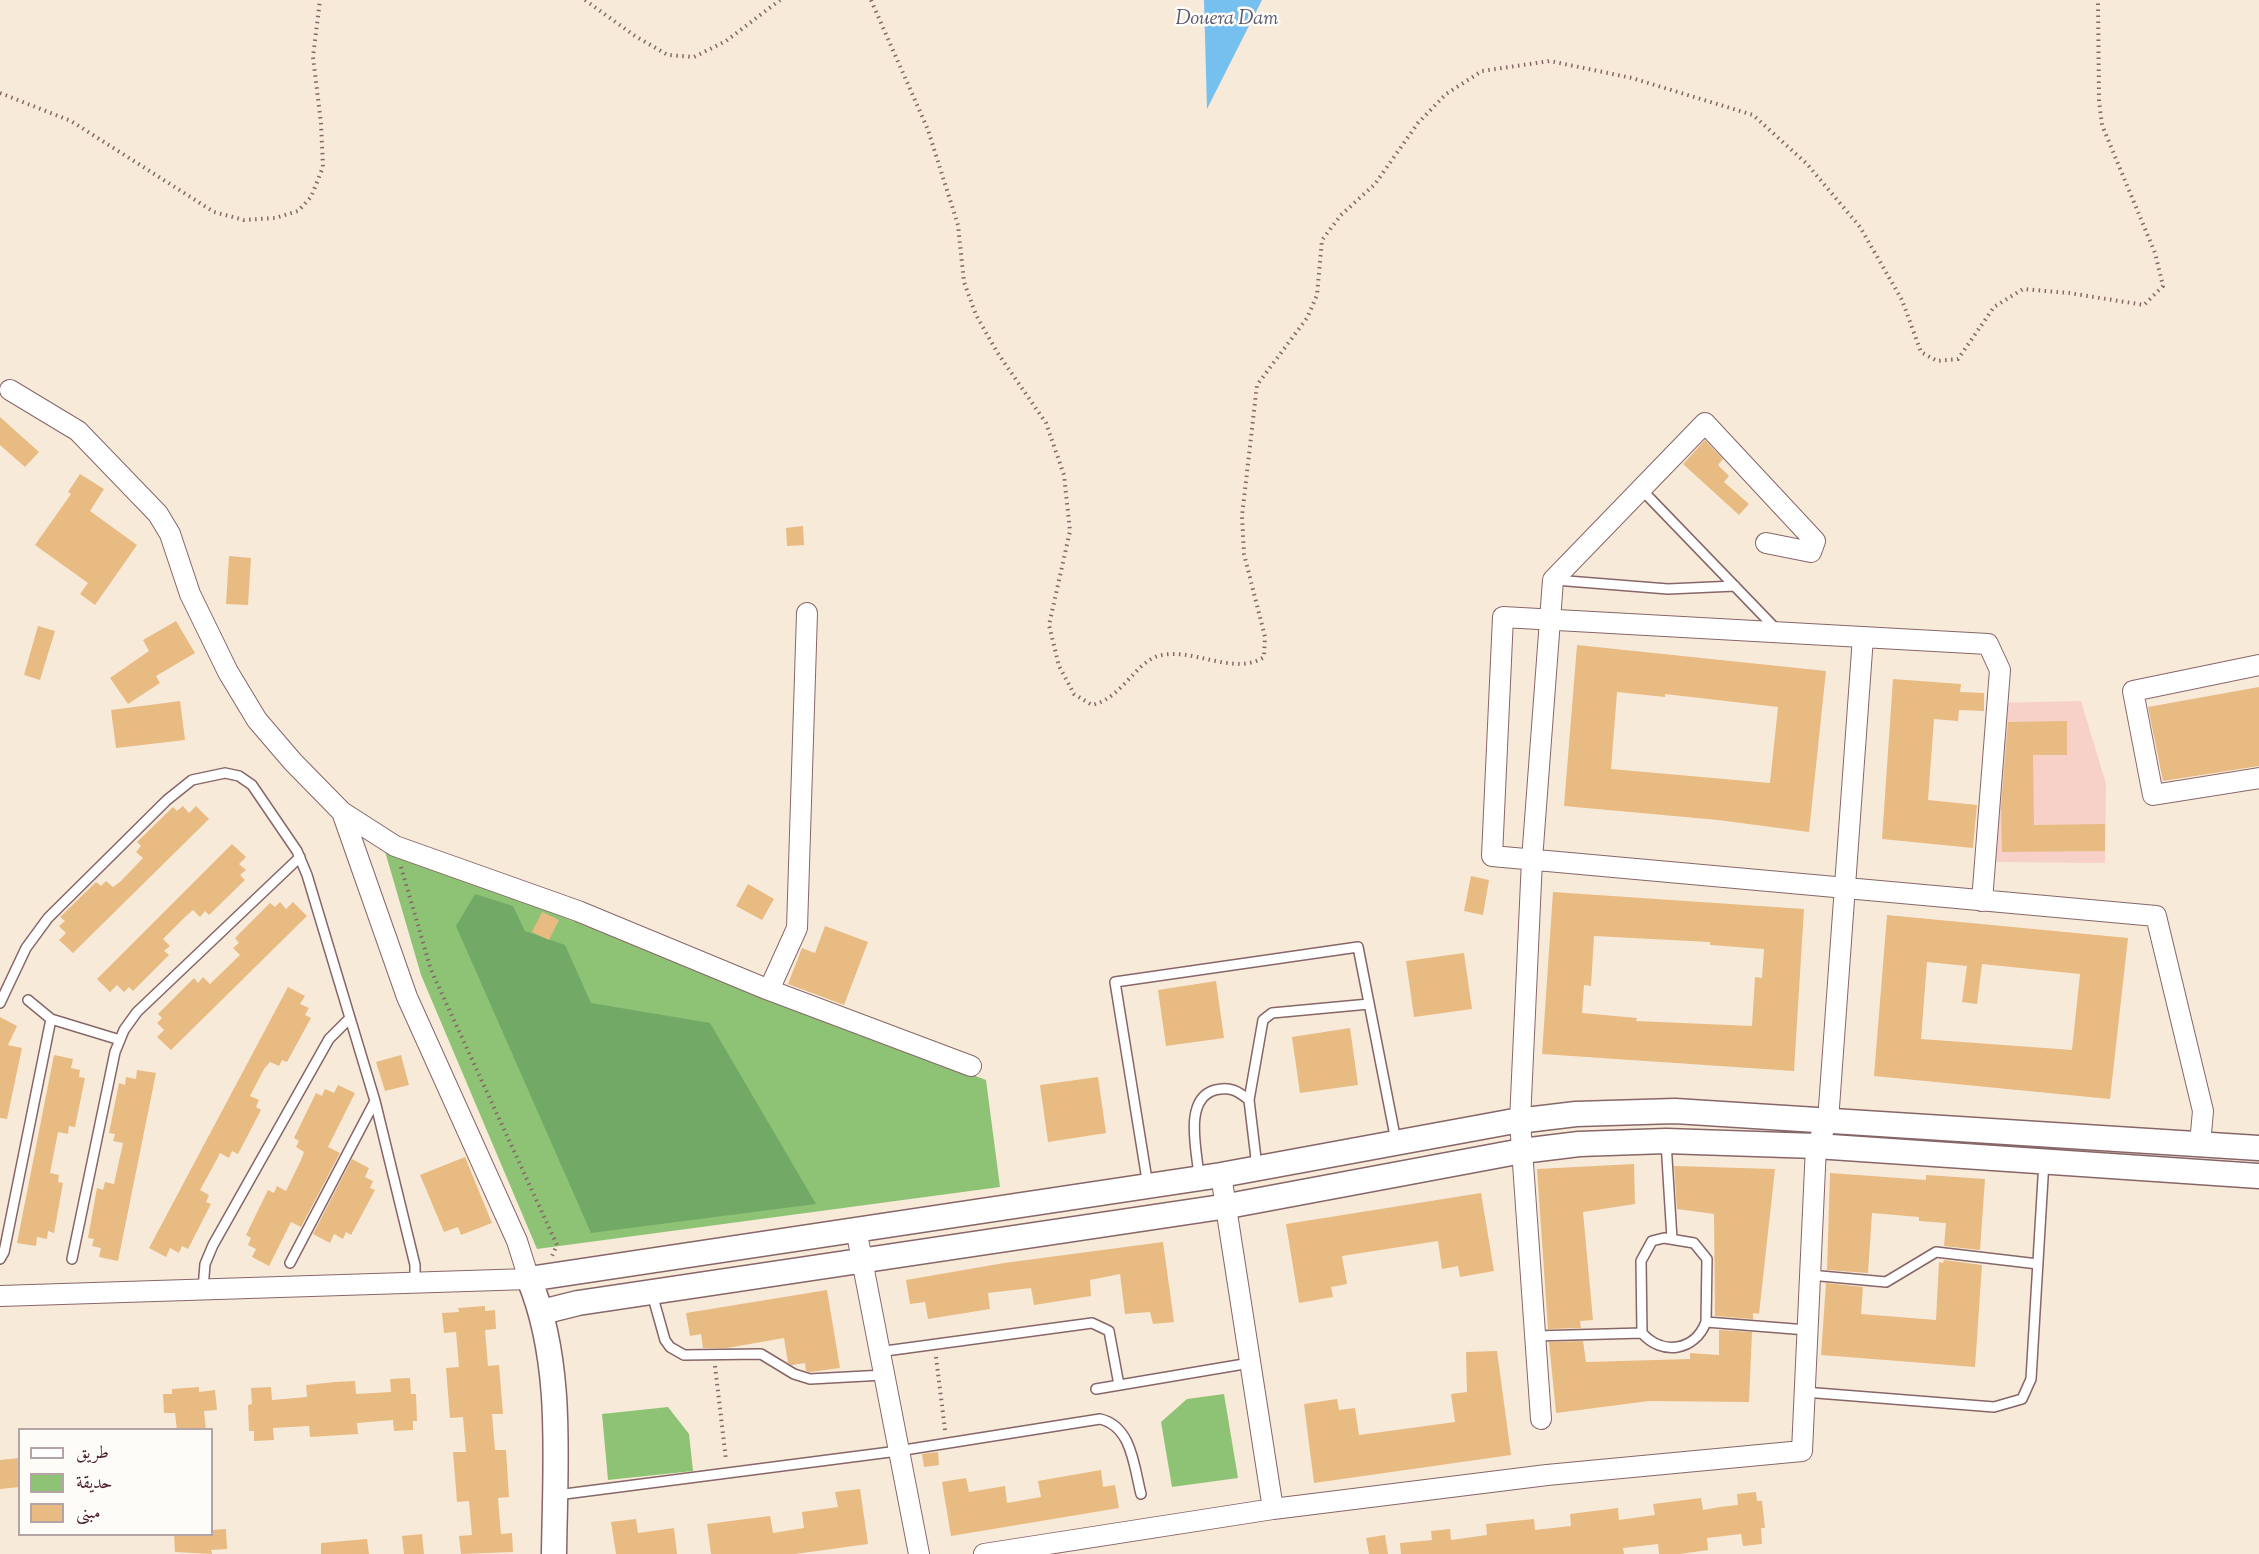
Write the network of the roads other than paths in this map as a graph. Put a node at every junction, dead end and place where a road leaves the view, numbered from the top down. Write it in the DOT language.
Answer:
graph roads {
  1 [pos="10,390"];
  2 [pos="1641,489"];
  3 [pos="1766,543"];
  4 [pos="1553,580"];
  5 [pos="1736,586"];
  6 [pos="807,613"];
  7 [pos="1552,620"];
  8 [pos="1780,632"];
  9 [pos="1863,637"];
  10 [pos="2259,665"];
  11 [pos="2259,778"];
  12 [pos="342,812"];
  13 [pos="300,857"];
  14 [pos="1532,860"];
  15 [pos="1844,888"];
  16 [pos="1982,901"];
  17 [pos="769,990"];
  18 [pos="28,1000"];
  19 [pos="0,1003"];
  20 [pos="1369,1004"];
  21 [pos="350,1018"];
  22 [pos="51,1019"];
  23 [pos="120,1040"];
  24 [pos="971,1066"];
  25 [pos="1249,1100"];
  26 [pos="375,1101"];
  27 [pos="1520,1121"];
  28 [pos="1828,1121"];
  29 [pos="1666,1141"];
  30 [pos="1397,1143"];
  31 [pos="2200,1144"];
  32 [pos="1816,1146"];
  33 [pos="2259,1148"];
  34 [pos="1522,1151"];
  35 [pos="2044,1161"];
  36 [pos="1257,1169"];
  37 [pos="2259,1176"];
  38 [pos="1210,1177"];
  39 [pos="1148,1186"];
  40 [pos="1228,1206"];
  41 [pos="856,1229"];
  42 [pos="1672,1239"];
  43 [pos="0,1259"];
  44 [pos="72,1259"];
  45 [pos="861,1261"];
  46 [pos="290,1263"];
  47 [pos="2038,1264"];
  48 [pos="1810,1275"];
  49 [pos="536,1277"];
  50 [pos="415,1282"];
  51 [pos="203,1289"];
  52 [pos="651,1292"];
  53 [pos="0,1296"];
  54 [pos="542,1312"];
  55 [pos="1706,1322"];
  56 [pos="1807,1330"];
  57 [pos="1642,1333"];
  58 [pos="1535,1336"];
  59 [pos="878,1352"];
  60 [pos="1251,1363"];
  61 [pos="884,1375"];
  62 [pos="1119,1385"];
  63 [pos="1096,1389"];
  64 [pos="1804,1392"];
  65 [pos="1541,1419"];
  66 [pos="898,1451"];
  67 [pos="1141,1494"];
  68 [pos="554,1495"];
  69 [pos="1273,1509"];
  70 [pos="554,1554"];
  71 [pos="919,1554"];
  72 [pos="984,1554"];
  1 -- 12 [label="street"];
  2 -- 3 [label="street"];
  2 -- 4 [label="street"];
  2 -- 5 [label="lane"];
  4 -- 5 [label="lane"];
  4 -- 7 [label="street"];
  5 -- 8 [label="lane"];
  6 -- 17 [label="street"];
  7 -- 8 [label="street"];
  7 -- 14 [label="street"];
  7 -- 14 [label="street"];
  8 -- 9 [label="street"];
  9 -- 15 [label="street"];
  9 -- 16 [label="street"];
  10 -- 11 [label="street"];
  12 -- 17 [label="street"];
  12 -- 49 [label="street"];
  13 -- 19 [label="lane"];
  13 -- 21 [label="lane"];
  13 -- 23 [label="lane"];
  14 -- 15 [label="street"];
  14 -- 27 [label="street"];
  15 -- 16 [label="street"];
  15 -- 28 [label="street"];
  16 -- 31 [label="street"];
  17 -- 24 [label="street"];
  18 -- 22 [label="lane"];
  20 -- 25 [label="lane"];
  20 -- 30 [label="lane"];
  20 -- 39 [label="lane"];
  21 -- 26 [label="lane"];
  21 -- 51 [label="lane"];
  22 -- 23 [label="lane"];
  22 -- 43 [label="lane"];
  23 -- 44 [label="lane"];
  25 -- 36 [label="lane"];
  25 -- 38 [label="lane"];
  26 -- 46 [label="lane"];
  26 -- 50 [label="lane"];
  27 -- 28 [label="street"];
  27 -- 30 [label="street"];
  27 -- 34 [label="street"];
  28 -- 31 [label="street"];
  28 -- 32 [label="street"];
  29 -- 32 [label="street"];
  29 -- 34 [label="street"];
  29 -- 42 [label="lane"];
  30 -- 36 [label="street"];
  31 -- 33 [label="street"];
  32 -- 35 [label="street"];
  32 -- 48 [label="street"];
  34 -- 40 [label="street"];
  34 -- 58 [label="street"];
  35 -- 37 [label="street"];
  35 -- 47 [label="lane"];
  36 -- 38 [label="street"];
  38 -- 39 [label="street"];
  38 -- 40 [label="street"];
  39 -- 41 [label="street"];
  40 -- 45 [label="street"];
  40 -- 60 [label="street"];
  41 -- 45 [label="street"];
  41 -- 49 [label="street"];
  42 -- 55 [label="lane"];
  42 -- 57 [label="lane"];
  45 -- 52 [label="street"];
  45 -- 59 [label="street"];
  47 -- 48 [label="lane"];
  47 -- 64 [label="lane"];
  48 -- 56 [label="street"];
  49 -- 50 [label="street"];
  49 -- 54 [label="street"];
  50 -- 51 [label="street"];
  51 -- 53 [label="street"];
  52 -- 54 [label="street"];
  52 -- 61 [label="lane"];
  54 -- 68 [label="street"];
  55 -- 56 [label="lane"];
  55 -- 57 [label="lane"];
  56 -- 64 [label="street"];
  57 -- 58 [label="lane"];
  58 -- 65 [label="street"];
  59 -- 61 [label="street"];
  59 -- 62 [label="lane"];
  60 -- 62 [label="lane"];
  60 -- 69 [label="street"];
  61 -- 66 [label="street"];
  62 -- 63 [label="lane"];
  64 -- 69 [label="street"];
  66 -- 67 [label="lane"];
  66 -- 68 [label="lane"];
  66 -- 71 [label="street"];
  68 -- 70 [label="street"];
  69 -- 72 [label="street"];
}
